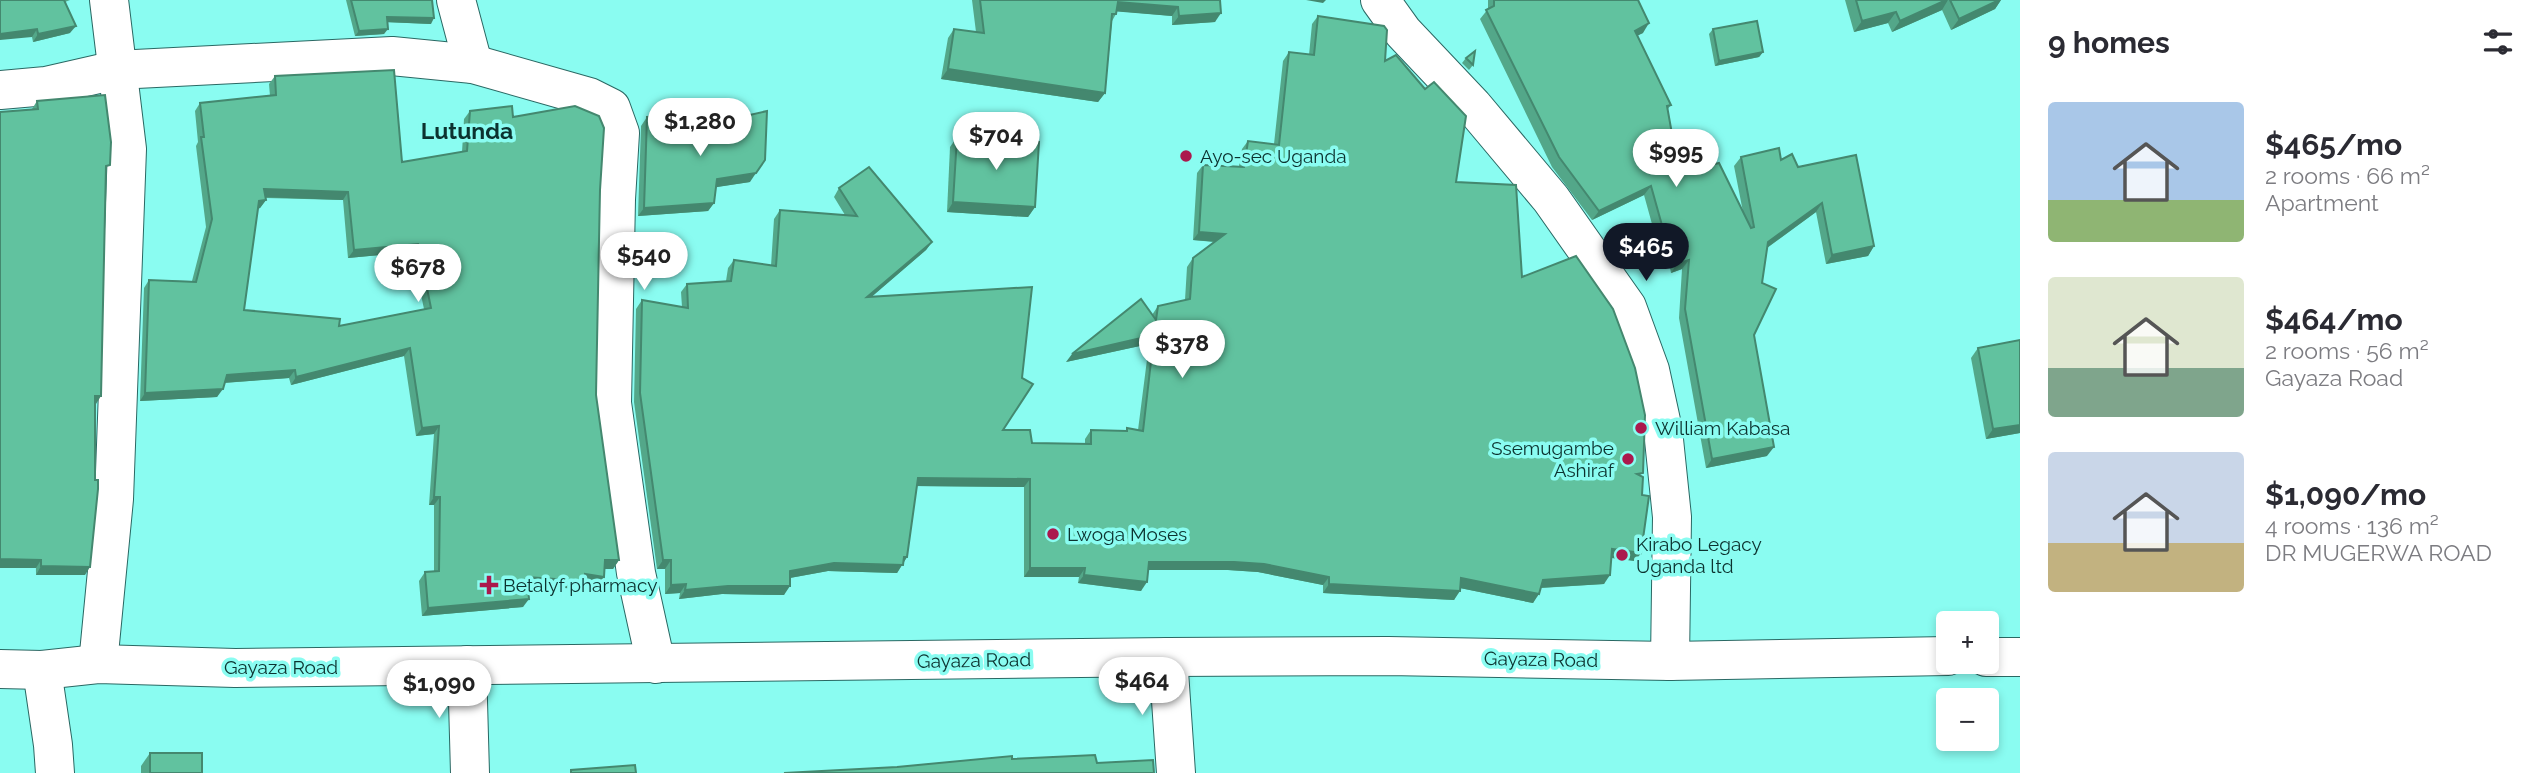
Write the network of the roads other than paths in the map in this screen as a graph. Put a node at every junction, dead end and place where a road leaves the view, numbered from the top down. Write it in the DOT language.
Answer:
graph roads {
  1 [pos="109,0"];
  2 [pos="456,0"];
  3 [pos="1380,0"];
  4 [pos="473,64"];
  5 [pos="116,70"];
  6 [pos="0,90"];
  7 [pos="1936,656"];
  8 [pos="1168,657"];
  9 [pos="1999,657"];
  10 [pos="2020,657"];
  11 [pos="1670,661"];
  12 [pos="98,664"];
  13 [pos="656,664"];
  14 [pos="467,665"];
  15 [pos="0,669"];
  16 [pos="42,670"];
  17 [pos="55,773"];
  18 [pos="470,773"];
  19 [pos="1176,773"];
  1 -- 5 [label="street"];
  2 -- 4 [label="street"];
  3 -- 11 [label="street"];
  4 -- 5 [label="street"];
  4 -- 13 [label="street"];
  5 -- 6 [label="street"];
  5 -- 12 [label="street"];
  7 -- 11 [label="street, Gayaza Road"];
  8 -- 11 [label="street, Gayaza Road"];
  8 -- 13 [label="street, Gayaza Road"];
  8 -- 19 [label="street"];
  9 -- 10 [label="street"];
  12 -- 14 [label="street, Gayaza Road"];
  12 -- 16 [label="street, Gayaza Road"];
  13 -- 14 [label="street, Gayaza Road"];
  14 -- 18 [label="street"];
  15 -- 16 [label="street, Gayaza Road"];
  16 -- 17 [label="street"];
}
